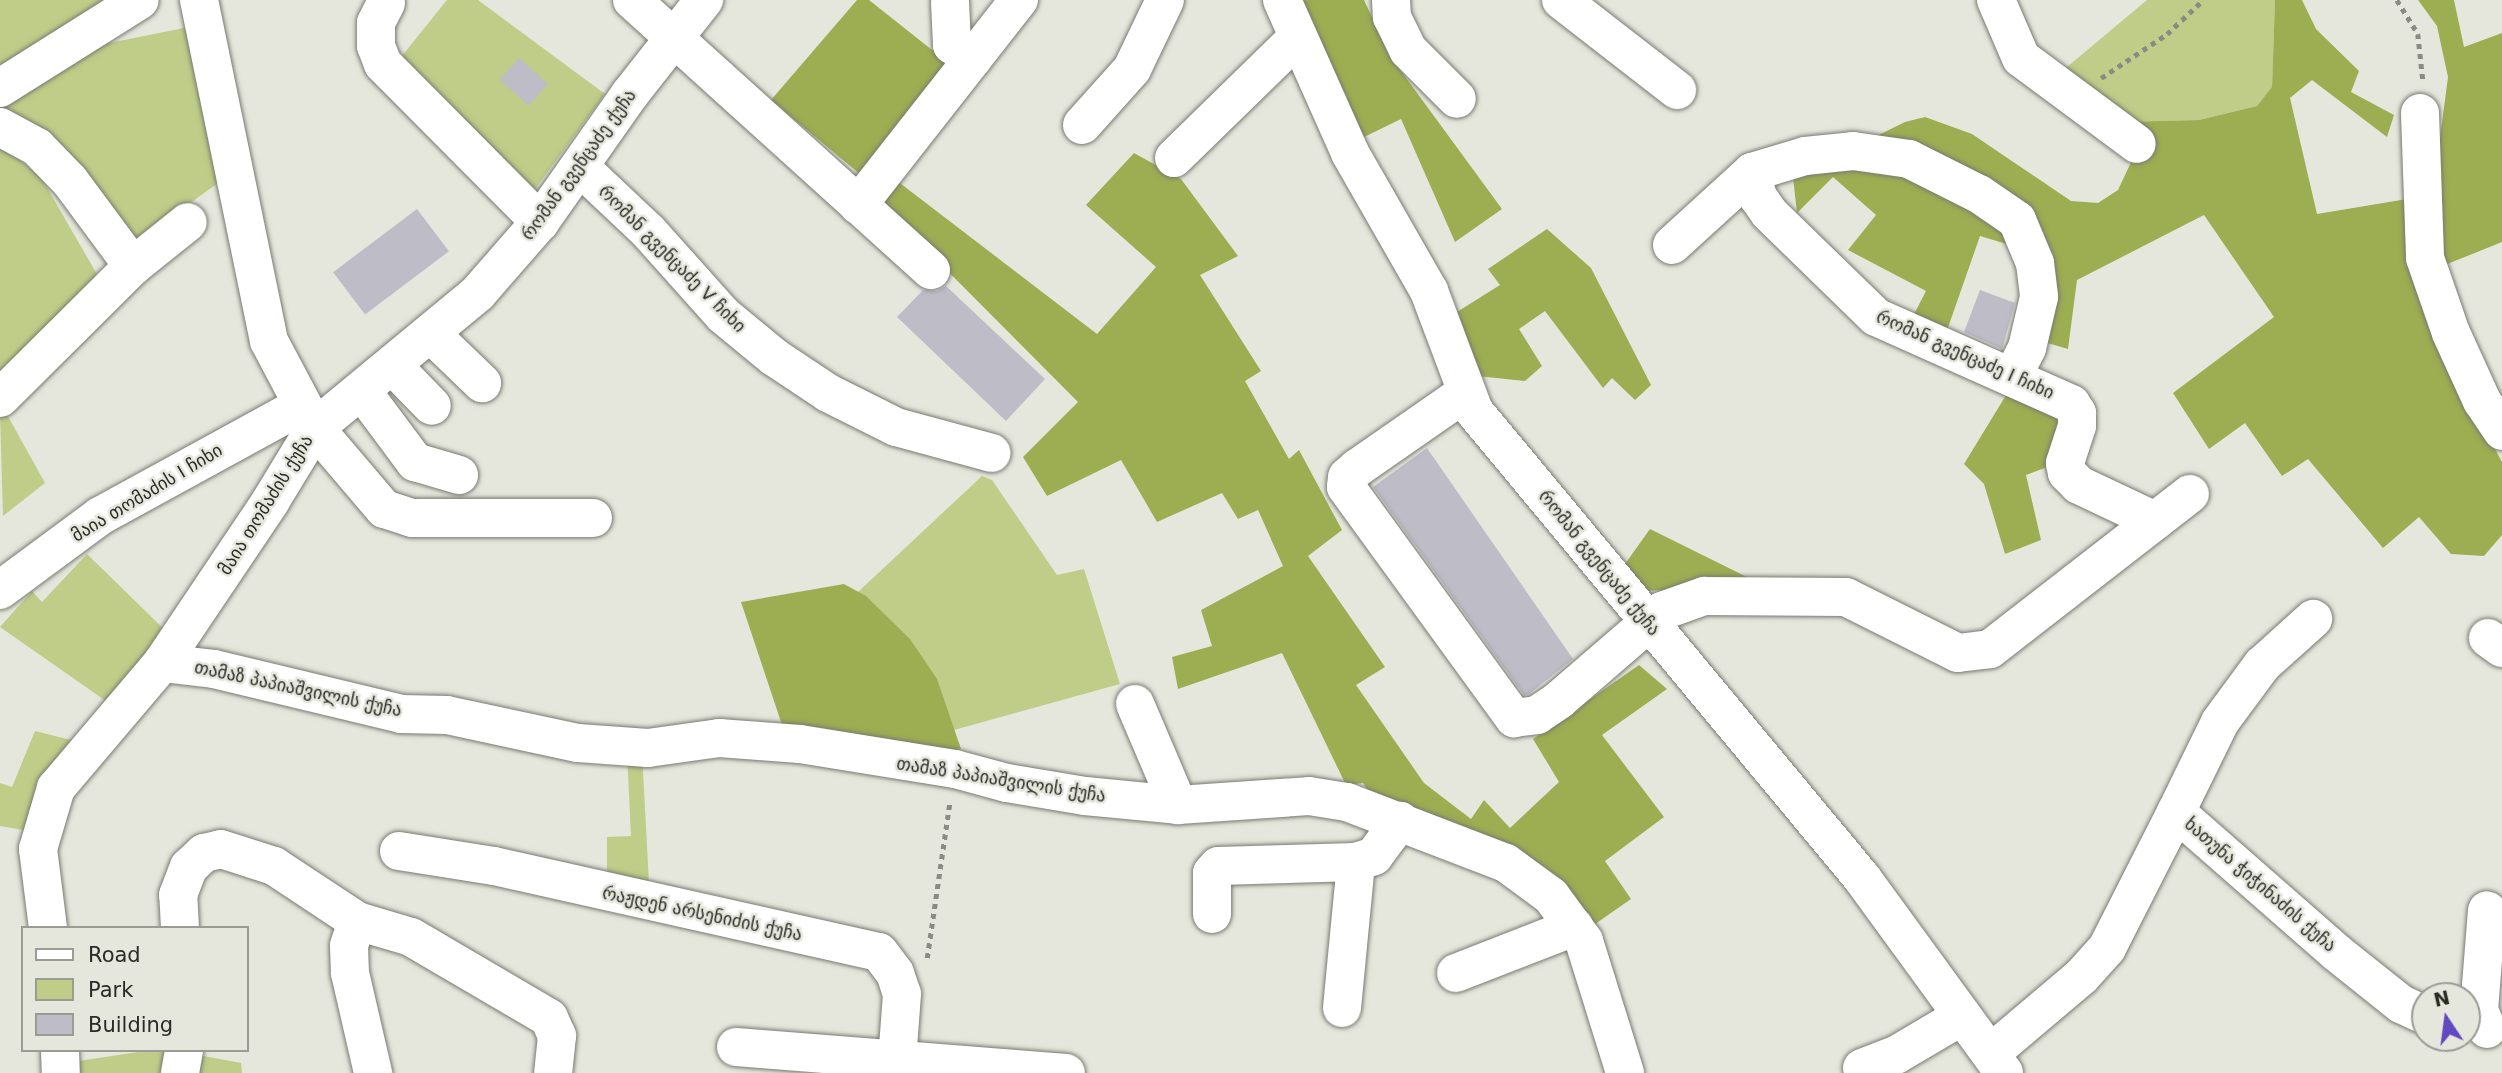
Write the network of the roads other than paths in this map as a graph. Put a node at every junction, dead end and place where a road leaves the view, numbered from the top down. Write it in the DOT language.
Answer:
graph roads {
  1 [pos="140,0"];
  2 [pos="199,0"];
  3 [pos="632,0"];
  4 [pos="704,0"];
  5 [pos="1020,0"];
  6 [pos="1165,0"];
  7 [pos="1282,0"];
  8 [pos="1391,0"];
  9 [pos="1561,0"];
  10 [pos="1996,0"];
  11 [pos="951,1"];
  12 [pos="386,3"];
  13 [pos="1297,37"];
  14 [pos="673,38"];
  15 [pos="973,58"];
  16 [pos="0,88"];
  17 [pos="1678,90"];
  18 [pos="1457,100"];
  19 [pos="2420,113"];
  20 [pos="1082,125"];
  21 [pos="0,127"];
  22 [pos="2137,144"];
  23 [pos="1174,158"];
  24 [pos="580,167"];
  25 [pos="1752,172"];
  26 [pos="858,205"];
  27 [pos="188,222"];
  28 [pos="540,222"];
  29 [pos="1672,245"];
  30 [pos="132,265"];
  31 [pos="931,270"];
  32 [pos="431,334"];
  33 [pos="394,366"];
  34 [pos="2012,377"];
  35 [pos="482,383"];
  36 [pos="362,391"];
  37 [pos="1465,393"];
  38 [pos="0,398"];
  39 [pos="432,406"];
  40 [pos="308,417"];
  41 [pos="2502,431"];
  42 [pos="992,453"];
  43 [pos="458,475"];
  44 [pos="2190,494"];
  45 [pos="593,518"];
  46 [pos="2155,521"];
  47 [pos="0,590"];
  48 [pos="2313,619"];
  49 [pos="1647,623"];
  50 [pos="162,663"];
  51 [pos="1135,704"];
  52 [pos="1178,805"];
  53 [pos="2176,811"];
  54 [pos="1400,821"];
  55 [pos="399,851"];
  56 [pos="1356,862"];
  57 [pos="2487,910"];
  58 [pos="1212,914"];
  59 [pos="357,921"];
  60 [pos="48,926"];
  61 [pos="180,926"];
  62 [pos="1574,927"];
  63 [pos="1456,973"];
  64 [pos="1342,1008"];
  65 [pos="2411,1009"];
  66 [pos="1962,1016"];
  67 [pos="2488,1032"];
  68 [pos="736,1047"];
  69 [pos="60,1052"];
  70 [pos="184,1052"];
  71 [pos="1998,1063"];
  72 [pos="897,1065"];
  73 [pos="1863,1068"];
  74 [pos="61,1073"];
  75 [pos="180,1073"];
  76 [pos="373,1073"];
  77 [pos="553,1073"];
  78 [pos="1066,1073"];
  79 [pos="1625,1073"];
  1 -- 16 [label="street"];
  2 -- 40 [label="street, მაია თომაძის ქუჩა"];
  3 -- 14 [label="street"];
  4 -- 14 [label="street, რომან გვენცაძე ქუჩა"];
  5 -- 15 [label="street"];
  6 -- 20 [label="street"];
  7 -- 13 [label="street, რომან გვენცაძე ქუჩა"];
  8 -- 18 [label="street"];
  9 -- 17 [label="street"];
  10 -- 22 [label="street"];
  11 -- 15 [label="street"];
  12 -- 28 [label="street"];
  13 -- 23 [label="street"];
  13 -- 37 [label="street, რომან გვენცაძე ქუჩა"];
  14 -- 24 [label="street, რომან გვენცაძე ქუჩა"];
  14 -- 26 [label="street"];
  15 -- 26 [label="street"];
  19 -- 41 [label="street"];
  21 -- 30 [label="street"];
  24 -- 28 [label="street, რომან გვენცაძე ქუჩა"];
  24 -- 42 [label="street, რომან გვენცაძე V ჩიხი"];
  25 -- 29 [label="street"];
  25 -- 34 [label="street, რომან გვენცაძე I ჩიხი"];
  25 -- 34 [label="street"];
  26 -- 31 [label="street"];
  27 -- 30 [label="street"];
  28 -- 32 [label="street, რომან გვენცაძე ქუჩა"];
  30 -- 38 [label="street"];
  32 -- 33 [label="street, რომან გვენცაძე ქუჩა"];
  32 -- 35 [label="street"];
  33 -- 36 [label="street, რომან გვენცაძე ქუჩა"];
  33 -- 39 [label="street"];
  34 -- 46 [label="street, რომან გვენცაძე I ჩიხი"];
  36 -- 40 [label="street, რომან გვენცაძე ქუჩა"];
  36 -- 43 [label="street"];
  37 -- 49 [label="street, რომან გვენცაძე ქუჩა"];
  37 -- 49 [label="street"];
  40 -- 45 [label="street"];
  40 -- 47 [label="street, მაია თომაძის I ჩიხი"];
  40 -- 50 [label="street, მაია თომაძის ქუჩა"];
  44 -- 46 [label="street"];
  46 -- 49 [label="street"];
  48 -- 53 [label="street"];
  49 -- 66 [label="street, რომან გვენცაძე ქუჩა"];
  50 -- 52 [label="street, თამაზ პაპიაშვილის ქუჩა"];
  50 -- 60 [label="street, მაია თომაძის ქუჩა"];
  51 -- 52 [label="street"];
  52 -- 54 [label="street, თამაზ პაპიაშვილის ქუჩა"];
  53 -- 65 [label="street, ხათუნა ჭიჭინაძის ქუჩა"];
  53 -- 71 [label="street, ხათუნა ჭიჭინაძის ქუჩა"];
  54 -- 56 [label="street"];
  54 -- 62 [label="street, თამაზ პაპიაშვილის ქუჩა"];
  55 -- 72 [label="street, რაჟდენ არსენიძის ქუჩა"];
  56 -- 58 [label="street"];
  56 -- 64 [label="street"];
  57 -- 67 [label="street"];
  59 -- 61 [label="street"];
  59 -- 76 [label="street"];
  59 -- 77 [label="street"];
  62 -- 63 [label="street"];
  62 -- 79 [label="street, თამაზ პაპიაშვილის ქუჩა"];
  66 -- 71 [label="street, რომან გვენცაძე ქუჩა"];
  66 -- 73 [label="street"];
  68 -- 72 [label="street"];
  69 -- 74 [label="street"];
  70 -- 75 [label="street"];
  72 -- 78 [label="street"];
}
